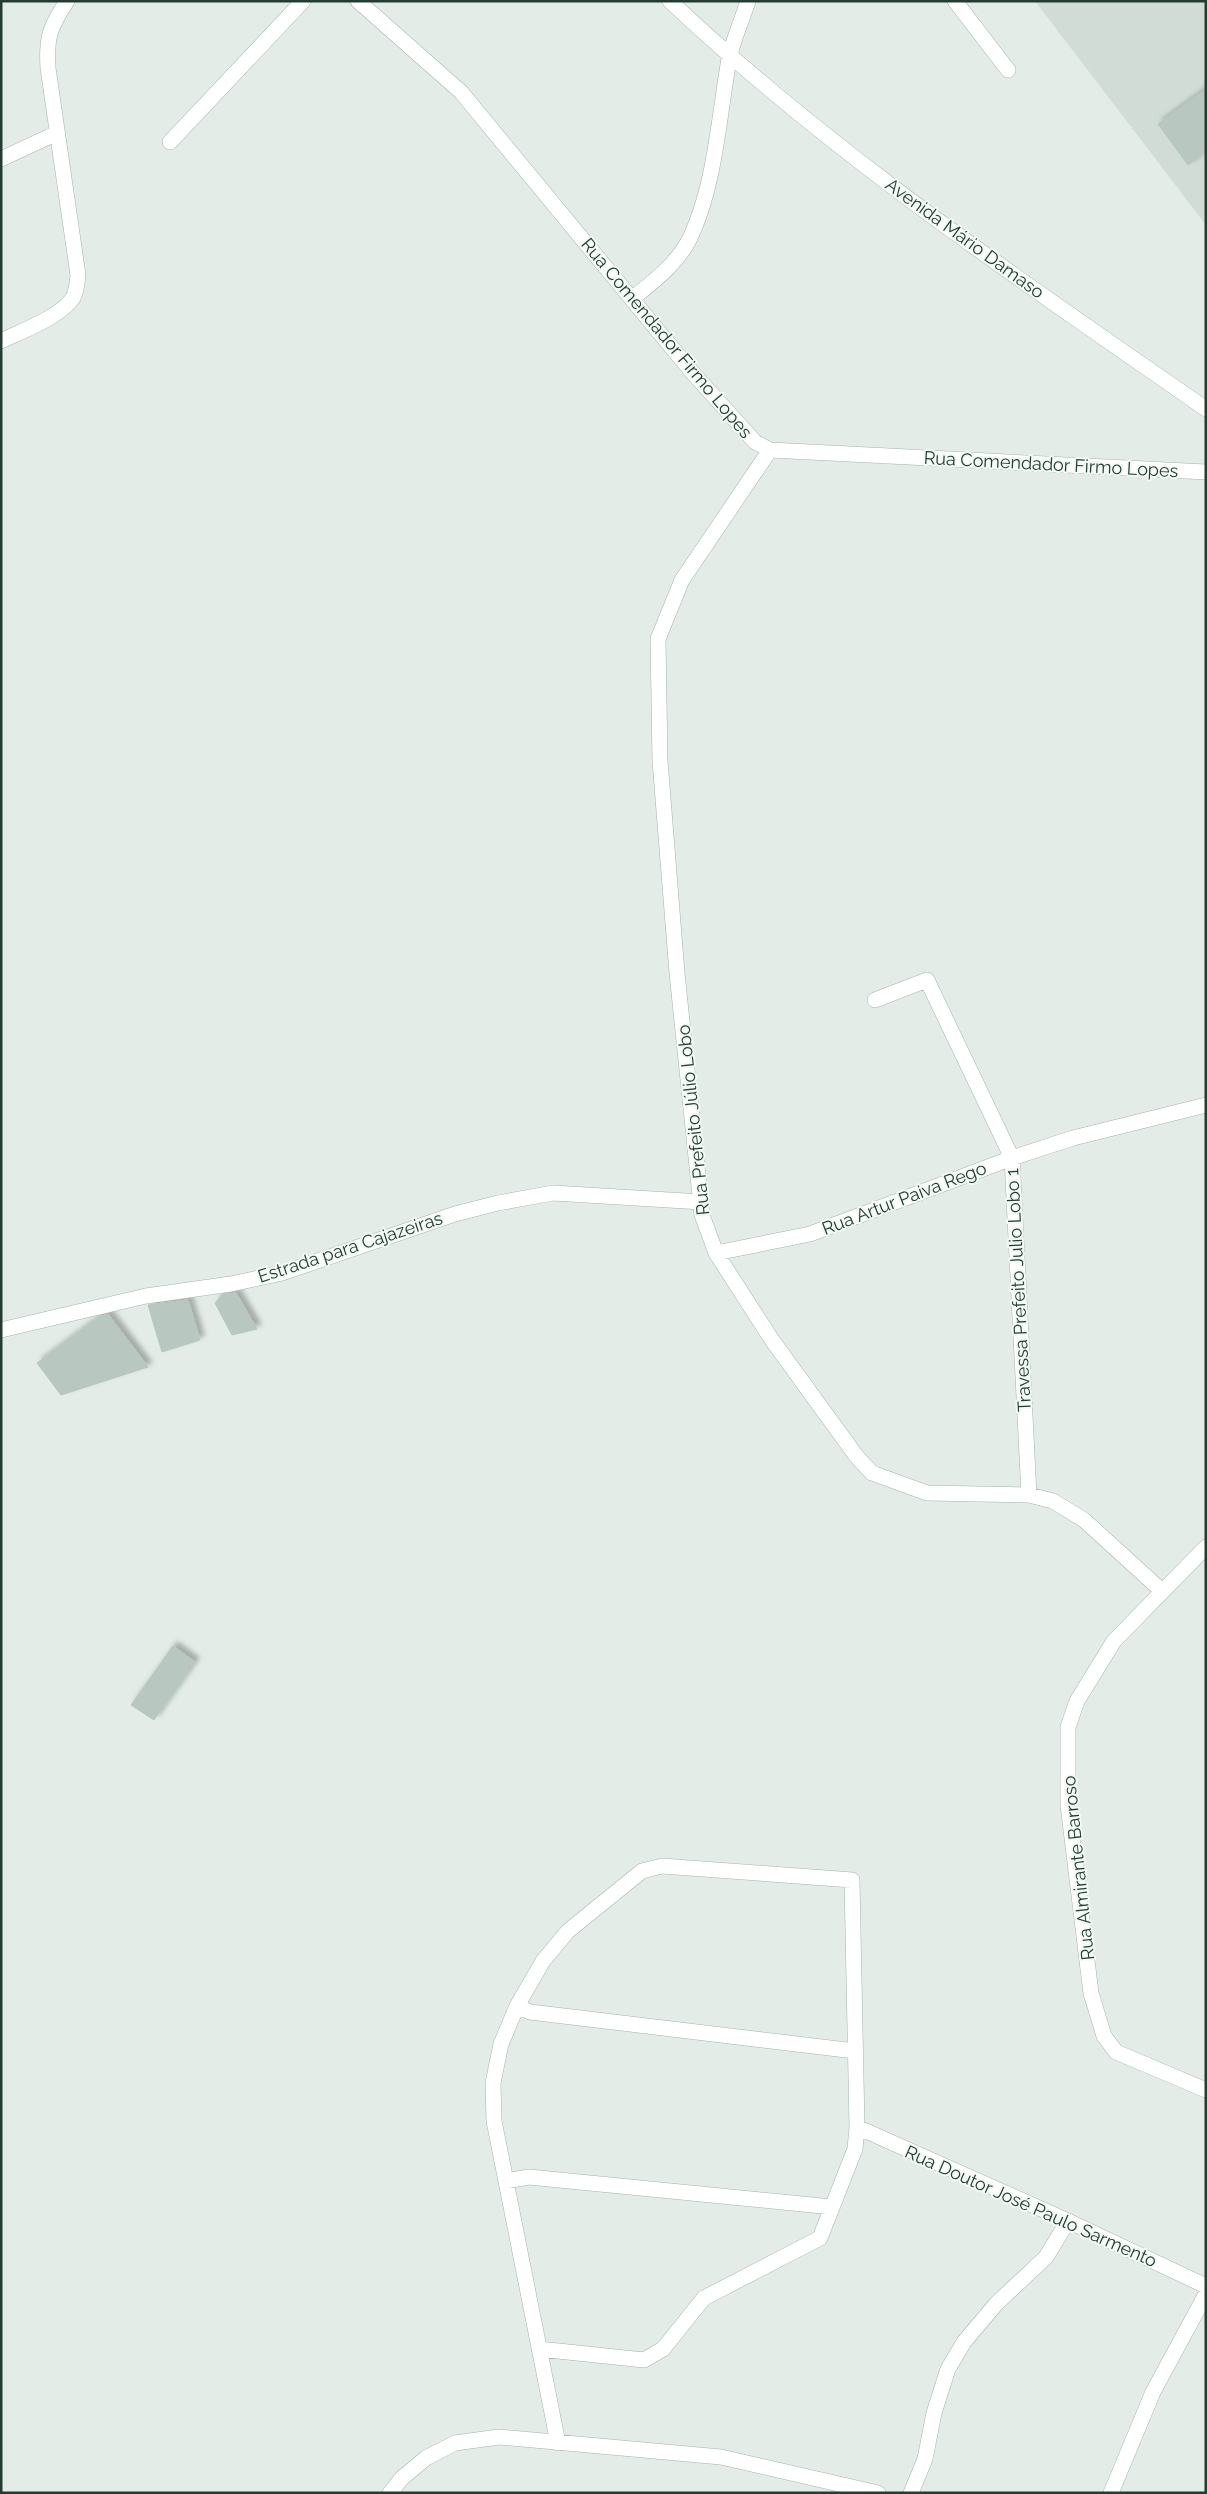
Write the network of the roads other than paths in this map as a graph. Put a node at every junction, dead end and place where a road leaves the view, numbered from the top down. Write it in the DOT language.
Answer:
graph roads {
  1 [pos="67,1"];
  2 [pos="303,1"];
  3 [pos="358,1"];
  4 [pos="670,1"];
  5 [pos="748,1"];
  6 [pos="955,1"];
  7 [pos="730,58"];
  8 [pos="1008,70"];
  9 [pos="57,133"];
  10 [pos="170,142"];
  11 [pos="1,159"];
  12 [pos="633,298"];
  13 [pos="1,341"];
  14 [pos="1206,409"];
  15 [pos="770,450"];
  16 [pos="1206,472"];
  17 [pos="875,1000"];
  18 [pos="1206,1105"];
  19 [pos="1012,1158"];
  20 [pos="702,1202"];
  21 [pos="716,1253"];
  22 [pos="1,1330"];
  23 [pos="1029,1495"];
  24 [pos="1206,1547"];
  25 [pos="1162,1591"];
  26 [pos="517,2006"];
  27 [pos="855,2051"];
  28 [pos="1206,2090"];
  29 [pos="857,2127"];
  30 [pos="506,2181"];
  31 [pos="832,2206"];
  32 [pos="1068,2221"];
  33 [pos="1206,2286"];
  34 [pos="1206,2294"];
  35 [pos="539,2349"];
  36 [pos="558,2443"];
  37 [pos="390,2493"];
  38 [pos="878,2493"];
  39 [pos="911,2493"];
  40 [pos="1111,2493"];
  1 -- 9 [label="street"];
  2 -- 10 [label="street"];
  3 -- 12 [label="street, Rua Comendador Firmo Lopes"];
  4 -- 7 [label="street, Avenida Mário Damaso"];
  5 -- 7 [label="street"];
  6 -- 8 [label="street"];
  7 -- 12 [label="street"];
  7 -- 14 [label="street, Avenida Mário Damaso"];
  9 -- 11 [label="street"];
  9 -- 13 [label="street"];
  12 -- 15 [label="street, Rua Comendador Firmo Lopes"];
  15 -- 16 [label="street, Rua Comendador Firmo Lopes"];
  15 -- 20 [label="street, Rua Prefeito Júlio Lobo"];
  17 -- 19 [label="street, Travessa Prefeito Julio Lobo 1"];
  18 -- 19 [label="street, Rua Artur Paiva Rego"];
  19 -- 21 [label="street, Rua Artur Paiva Rego"];
  19 -- 23 [label="street, Travessa Prefeito Julio Lobo 1"];
  20 -- 21 [label="street, Rua Prefeito Júlio Lobo"];
  20 -- 22 [label="street, Estrada para Cajazeiras"];
  21 -- 23 [label="street, Rua Prefeito Júlio Lobo"];
  23 -- 25 [label="street, Rua Prefeito Júlio Lobo"];
  24 -- 25 [label="street, Rua Almirante Barroso"];
  25 -- 28 [label="street, Rua Almirante Barroso"];
  26 -- 27 [label="street"];
  26 -- 27 [label="street"];
  26 -- 30 [label="street"];
  27 -- 29 [label="street"];
  29 -- 31 [label="street"];
  29 -- 32 [label="street, Rua Doutor José Paulo Sarmento"];
  30 -- 31 [label="street"];
  30 -- 35 [label="street"];
  31 -- 35 [label="street"];
  32 -- 33 [label="street, Rua Doutor José Paulo Sarmento"];
  32 -- 39 [label="street"];
  34 -- 40 [label="street"];
  35 -- 36 [label="street"];
  36 -- 37 [label="street"];
  36 -- 38 [label="street"];
}
